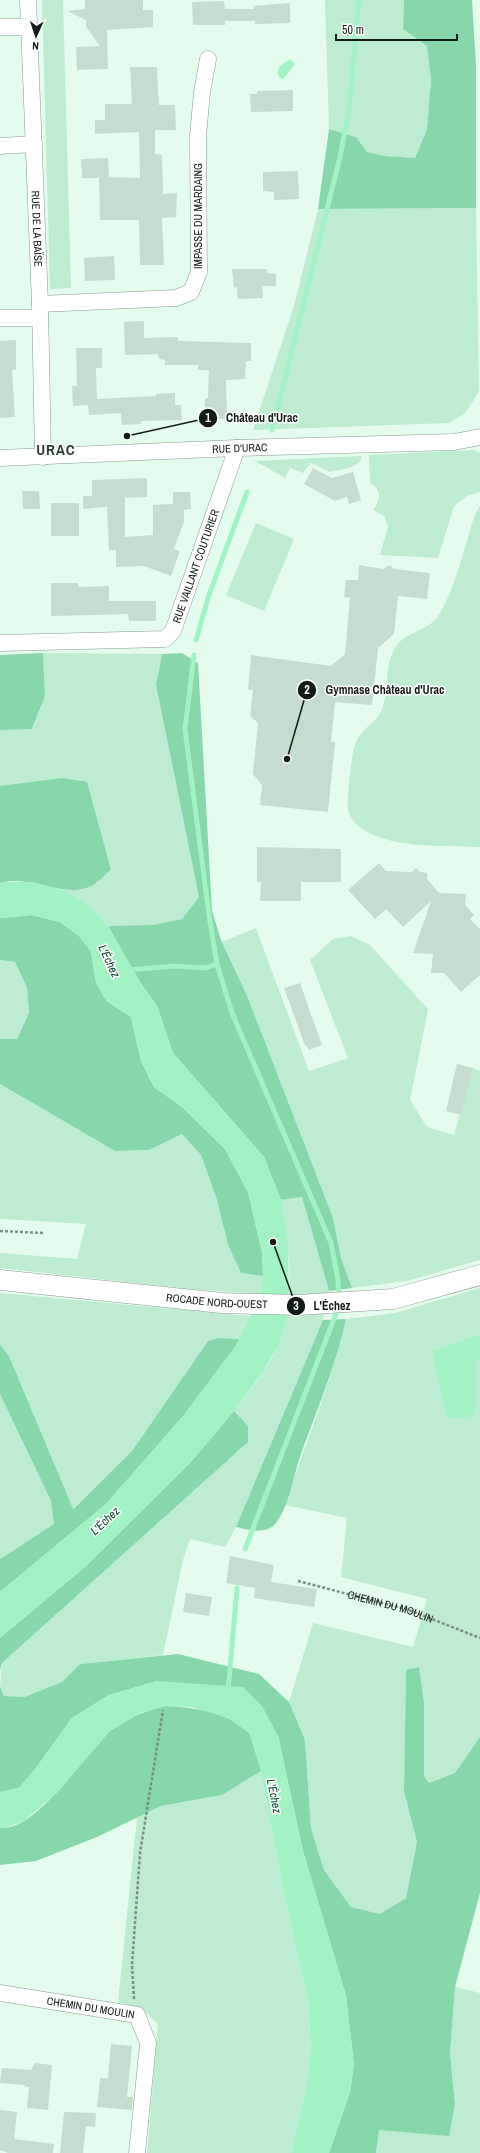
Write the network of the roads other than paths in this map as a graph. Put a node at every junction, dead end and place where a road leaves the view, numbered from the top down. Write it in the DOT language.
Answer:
graph roads {
  1 [pos="28,0"];
  2 [pos="0,27"];
  3 [pos="29,27"];
  4 [pos="208,59"];
  5 [pos="34,144"];
  6 [pos="0,146"];
  7 [pos="40,311"];
  8 [pos="0,318"];
  9 [pos="480,437"];
  10 [pos="237,448"];
  11 [pos="43,457"];
  12 [pos="0,458"];
  13 [pos="0,643"];
  14 [pos="480,1275"];
  15 [pos="0,1280"];
  16 [pos="0,1993"];
  17 [pos="137,2153"];
  1 -- 3 [label="street, RUE DE LA BAÏSE"];
  2 -- 3 [label="street"];
  3 -- 5 [label="street, RUE DE LA BAÏSE"];
  4 -- 7 [label="street, IMPASSE DU MARDAING"];
  5 -- 6 [label="street"];
  5 -- 7 [label="street, RUE DE LA BAÏSE"];
  7 -- 8 [label="street, IMPASSE DU MARDAING"];
  7 -- 11 [label="street, RUE DE LA BAÏSE"];
  9 -- 10 [label="street, RUE D'URAC"];
  10 -- 11 [label="street, RUE D'URAC"];
  10 -- 13 [label="street, RUE VAILLANT COUTURIER"];
  11 -- 12 [label="street, RUE D'URAC"];
  14 -- 15 [label="main road, ROCADE NORD-OUEST"];
  16 -- 17 [label="street, CHEMIN DU MOULIN"];
}
